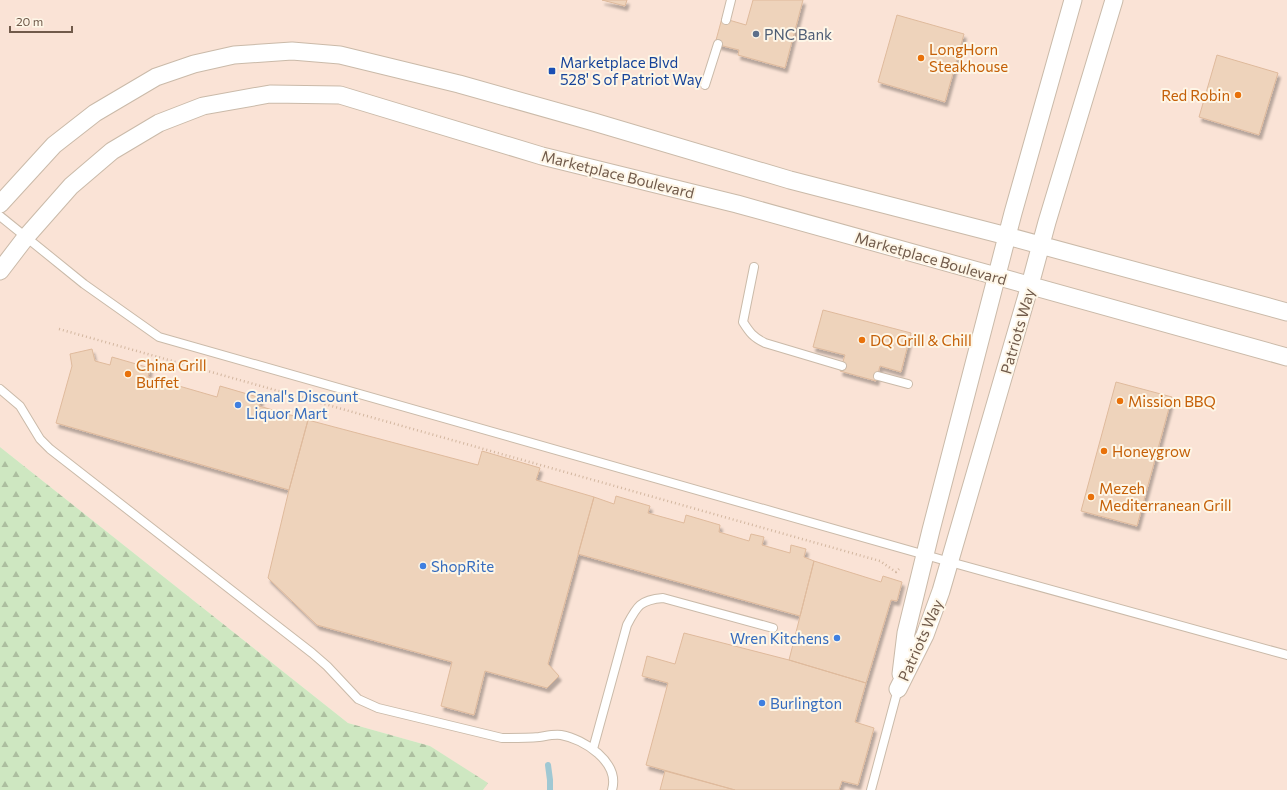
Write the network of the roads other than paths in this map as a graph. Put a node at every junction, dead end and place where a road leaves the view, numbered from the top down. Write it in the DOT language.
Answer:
graph roads {
  1 [pos="731,0"];
  2 [pos="1073,0"];
  3 [pos="1114,0"];
  4 [pos="726,20"];
  5 [pos="718,44"];
  6 [pos="705,85"];
  7 [pos="0,204"];
  8 [pos="0,216"];
  9 [pos="1007,236"];
  10 [pos="26,237"];
  11 [pos="1041,245"];
  12 [pos="754,267"];
  13 [pos="0,271"];
  14 [pos="996,276"];
  15 [pos="1030,285"];
  16 [pos="1287,312"];
  17 [pos="1287,357"];
  18 [pos="842,366"];
  19 [pos="878,376"];
  20 [pos="908,384"];
  21 [pos="0,389"];
  22 [pos="925,554"];
  23 [pos="950,562"];
  24 [pos="773,628"];
  25 [pos="1287,655"];
  26 [pos="898,689"];
  27 [pos="592,748"];
  28 [pos="612,790"];
  29 [pos="871,790"];
  1 -- 4 [label="lane"];
  2 -- 9 [label="street, Patriots Way"];
  3 -- 11 [label="street, Patriots Way"];
  5 -- 6 [label="lane"];
  7 -- 9 [label="street"];
  8 -- 10 [label="lane"];
  9 -- 11 [label="street"];
  9 -- 14 [label="street, Patriots Way"];
  10 -- 13 [label="street, Marketplace Boulevard"];
  10 -- 14 [label="street, Marketplace Boulevard"];
  10 -- 22 [label="lane"];
  11 -- 15 [label="street, Patriots Way"];
  11 -- 16 [label="street"];
  12 -- 18 [label="lane"];
  14 -- 15 [label="street, Marketplace Boulevard"];
  14 -- 22 [label="street, Patriots Way"];
  15 -- 17 [label="street, Marketplace Boulevard"];
  15 -- 23 [label="street, Patriots Way"];
  19 -- 20 [label="lane"];
  21 -- 27 [label="lane"];
  22 -- 23 [label="lane"];
  22 -- 26 [label="street, Patriots Way"];
  23 -- 25 [label="lane"];
  23 -- 26 [label="street, Patriots Way"];
  24 -- 27 [label="lane"];
  26 -- 29 [label="lane"];
  27 -- 28 [label="lane"];
}
